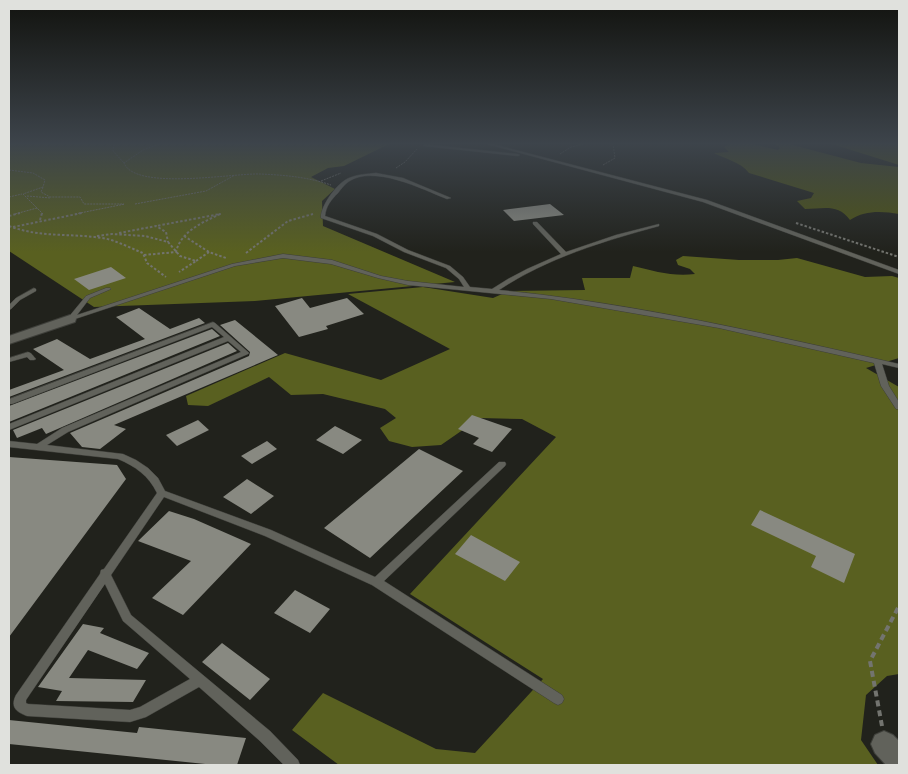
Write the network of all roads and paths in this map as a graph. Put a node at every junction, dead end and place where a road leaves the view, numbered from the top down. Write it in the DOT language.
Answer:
graph roads {
  1 [pos="45,180"];
  2 [pos="225,180"];
  3 [pos="317,180"];
  4 [pos="349,180"];
  5 [pos="404,180"];
  6 [pos="628,180"];
  7 [pos="43,187"];
  8 [pos="339,188"];
  9 [pos="23,195"];
  10 [pos="9,197"];
  11 [pos="62,198"];
  12 [pos="449,198"];
  13 [pos="135,204"];
  14 [pos="37,208"];
  15 [pos="323,212"];
  16 [pos="9,216"];
  17 [pos="40,220"];
  18 [pos="535,223"];
  19 [pos="657,225"];
  20 [pos="9,226"];
  21 [pos="156,226"];
  22 [pos="13,227"];
  23 [pos="112,234"];
  24 [pos="90,236"];
  25 [pos="184,236"];
  26 [pos="168,242"];
  27 [pos="176,252"];
  28 [pos="209,252"];
  29 [pos="144,254"];
  30 [pos="565,255"];
  31 [pos="242,256"];
  32 [pos="196,261"];
  33 [pos="234,264"];
  34 [pos="899,272"];
  35 [pos="177,274"];
  36 [pos="172,275"];
  37 [pos="166,277"];
  38 [pos="158,280"];
  39 [pos="108,289"];
  40 [pos="34,290"];
  41 [pos="468,290"];
  42 [pos="494,291"];
  43 [pos="9,306"];
  44 [pos="70,319"];
  45 [pos="9,338"];
  46 [pos="229,338"];
  47 [pos="32,358"];
  48 [pos="9,360"];
  49 [pos="877,361"];
  50 [pos="899,366"];
  51 [pos="9,402"];
  52 [pos="899,407"];
  53 [pos="9,427"];
  54 [pos="9,444"];
  55 [pos="39,447"];
  56 [pos="502,464"];
  57 [pos="162,493"];
  58 [pos="106,572"];
  59 [pos="376,582"];
  60 [pos="899,606"];
  61 [pos="198,680"];
  62 [pos="558,699"];
  63 [pos="889,746"];
  64 [pos="293,765"];
  1 -- 7 [label="path"];
  2 -- 13 [label="path"];
  3 -- 8 [label="path"];
  4 -- 8 [label="lane"];
  5 -- 12 [label="lane"];
  6 -- 34 [label="lane"];
  7 -- 9 [label="path"];
  7 -- 11 [label="path"];
  8 -- 15 [label="lane"];
  9 -- 10 [label="path"];
  9 -- 11 [label="path"];
  9 -- 14 [label="path"];
  11 -- 17 [label="path"];
  14 -- 16 [label="path"];
  14 -- 17 [label="path"];
  15 -- 31 [label="path"];
  15 -- 41 [label="lane"];
  17 -- 22 [label="path"];
  18 -- 30 [label="lane"];
  19 -- 30 [label="lane"];
  20 -- 22 [label="path"];
  21 -- 23 [label="path"];
  21 -- 25 [label="path"];
  21 -- 26 [label="path"];
  22 -- 24 [label="path"];
  23 -- 24 [label="path"];
  23 -- 26 [label="path"];
  24 -- 29 [label="path"];
  25 -- 27 [label="path"];
  25 -- 28 [label="path"];
  26 -- 27 [label="path"];
  27 -- 29 [label="path"];
  27 -- 32 [label="path"];
  28 -- 31 [label="path"];
  28 -- 32 [label="path"];
  29 -- 37 [label="path"];
  30 -- 42 [label="lane"];
  31 -- 33 [label="path"];
  32 -- 35 [label="path"];
  33 -- 41 [label="lane"];
  33 -- 44 [label="lane"];
  36 -- 37 [label="path"];
  37 -- 38 [label="path"];
  39 -- 44 [label="lane"];
  40 -- 43 [label="lane"];
  41 -- 42 [label="lane"];
  42 -- 49 [label="lane"];
  44 -- 45 [label="street"];
  46 -- 51 [label="lane"];
  46 -- 53 [label="lane"];
  46 -- 55 [label="lane"];
  47 -- 48 [label="lane"];
  49 -- 50 [label="lane"];
  49 -- 52 [label="lane"];
  54 -- 55 [label="lane"];
  55 -- 57 [label="lane"];
  56 -- 59 [label="lane"];
  57 -- 58 [label="lane"];
  57 -- 59 [label="lane"];
  58 -- 61 [label="lane"];
  58 -- 61 [label="lane"];
  59 -- 62 [label="lane"];
  60 -- 63 [label="path"];
  61 -- 64 [label="lane"];
}
